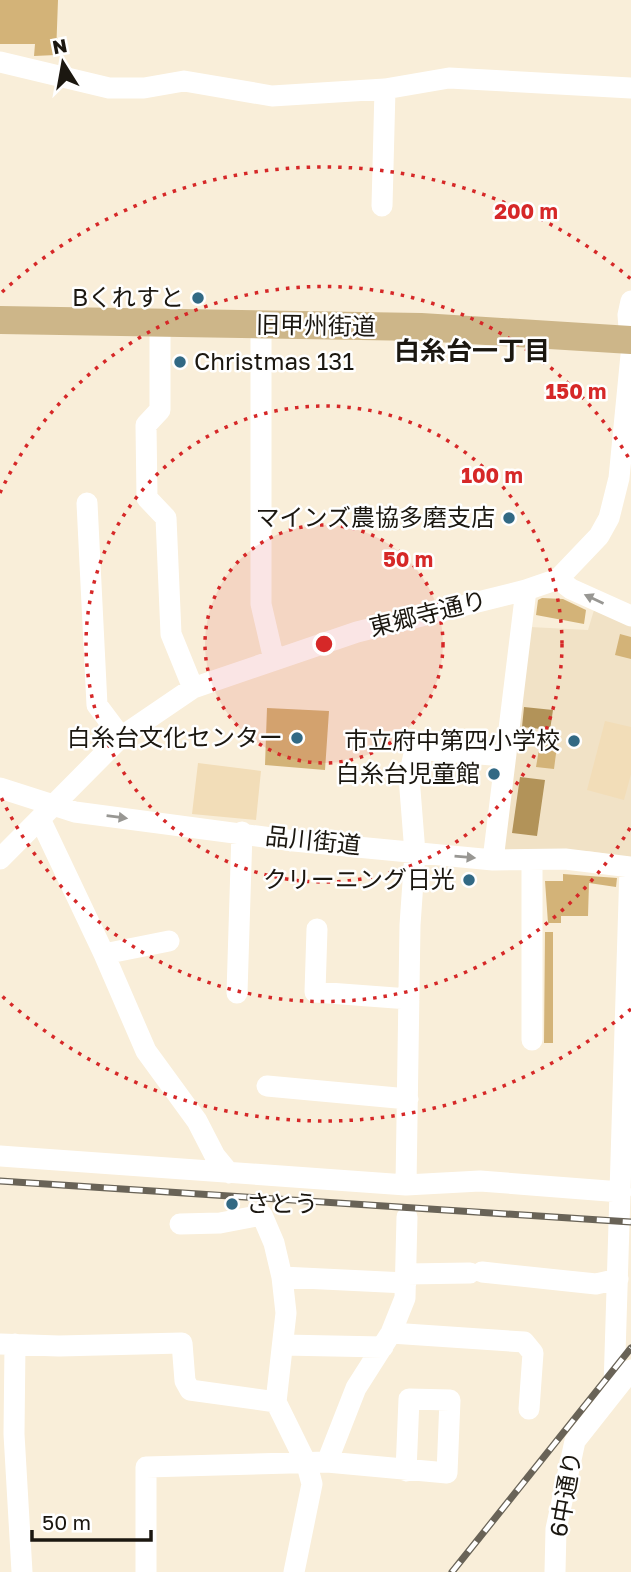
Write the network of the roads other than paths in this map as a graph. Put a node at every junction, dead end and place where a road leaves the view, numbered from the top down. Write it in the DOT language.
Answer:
graph roads {
  1 [pos="0,62"];
  2 [pos="631,88"];
  3 [pos="385,89"];
  4 [pos="382,206"];
  5 [pos="631,301"];
  6 [pos="0,320"];
  7 [pos="160,322"];
  8 [pos="261,325"];
  9 [pos="631,340"];
  10 [pos="631,354"];
  11 [pos="87,503"];
  12 [pos="558,579"];
  13 [pos="526,590"];
  14 [pos="631,616"];
  15 [pos="274,660"];
  16 [pos="192,688"];
  17 [pos="121,737"];
  18 [pos="505,756"];
  19 [pos="0,788"];
  20 [pos="45,812"];
  21 [pos="242,832"];
  22 [pos="415,853"];
  23 [pos="0,859"];
  24 [pos="493,860"];
  25 [pos="532,861"];
  26 [pos="631,867"];
  27 [pos="317,929"];
  28 [pos="169,941"];
  29 [pos="104,954"];
  30 [pos="237,993"];
  31 [pos="409,999"];
  32 [pos="532,1040"];
  33 [pos="267,1086"];
  34 [pos="408,1099"];
  35 [pos="0,1156"];
  36 [pos="229,1173"];
  37 [pos="406,1185"];
  38 [pos="621,1192"];
  39 [pos="407,1217"];
  40 [pos="180,1224"];
  41 [pos="282,1277"];
  42 [pos="406,1278"];
  43 [pos="618,1279"];
  44 [pos="387,1340"];
  45 [pos="8,1344"];
  46 [pos="282,1345"];
  47 [pos="631,1370"];
  48 [pos="614,1387"];
  49 [pos="276,1402"];
  50 [pos="529,1409"];
  51 [pos="575,1441"];
  52 [pos="317,1463"];
  53 [pos="406,1471"];
  54 [pos="22,1572"];
  55 [pos="146,1572"];
  56 [pos="294,1572"];
  57 [pos="555,1572"];
  58 [pos="566,1572"];
  1 -- 3 [label="street"];
  2 -- 3 [label="street"];
  3 -- 4 [label="street"];
  5 -- 9 [label="street, 東郷寺通り"];
  6 -- 7 [label="main road, 旧甲州街道"];
  7 -- 8 [label="main road, 旧甲州街道"];
  7 -- 16 [label="street"];
  8 -- 9 [label="main road, 旧甲州街道"];
  8 -- 15 [label="street"];
  9 -- 10 [label="street, 東郷寺通り"];
  10 -- 12 [label="street, 東郷寺通り"];
  11 -- 17 [label="street"];
  12 -- 13 [label="street, 東郷寺通り"];
  14 -- 12 [label="street, one-way"];
  13 -- 15 [label="street, 東郷寺通り"];
  13 -- 18 [label="street"];
  15 -- 16 [label="street, 東郷寺通り"];
  16 -- 17 [label="street, 東郷寺通り"];
  17 -- 20 [label="street, 東郷寺通り"];
  18 -- 22 [label="street"];
  18 -- 24 [label="street"];
  19 -- 20 [label="street, 品川街道"];
  20 -- 21 [label="street, 品川街道, one-way"];
  20 -- 23 [label="street, 東郷寺通り"];
  20 -- 29 [label="street"];
  21 -- 22 [label="street, 品川街道"];
  21 -- 30 [label="street"];
  22 -- 24 [label="street, 品川街道, one-way"];
  22 -- 31 [label="street"];
  24 -- 25 [label="street, 品川街道"];
  25 -- 26 [label="street, 品川街道"];
  25 -- 32 [label="street"];
  26 -- 38 [label="street"];
  27 -- 31 [label="street"];
  28 -- 29 [label="street"];
  29 -- 36 [label="street"];
  31 -- 34 [label="street"];
  33 -- 34 [label="street"];
  34 -- 37 [label="street"];
  35 -- 36 [label="street"];
  36 -- 37 [label="street"];
  37 -- 38 [label="street"];
  38 -- 43 [label="street"];
  39 -- 42 [label="street"];
  40 -- 41 [label="street"];
  41 -- 42 [label="street"];
  41 -- 46 [label="street"];
  42 -- 43 [label="street"];
  42 -- 44 [label="street"];
  43 -- 48 [label="street"];
  44 -- 46 [label="street"];
  44 -- 50 [label="street"];
  44 -- 52 [label="street"];
  45 -- 49 [label="street"];
  45 -- 54 [label="street"];
  46 -- 49 [label="street"];
  47 -- 48 [label="street, 6中通り"];
  48 -- 51 [label="street, 6中通り"];
  49 -- 52 [label="street"];
  51 -- 57 [label="street, 6中通り"];
  51 -- 58 [label="street"];
  52 -- 53 [label="street"];
  52 -- 55 [label="street"];
  52 -- 56 [label="street"];
}
